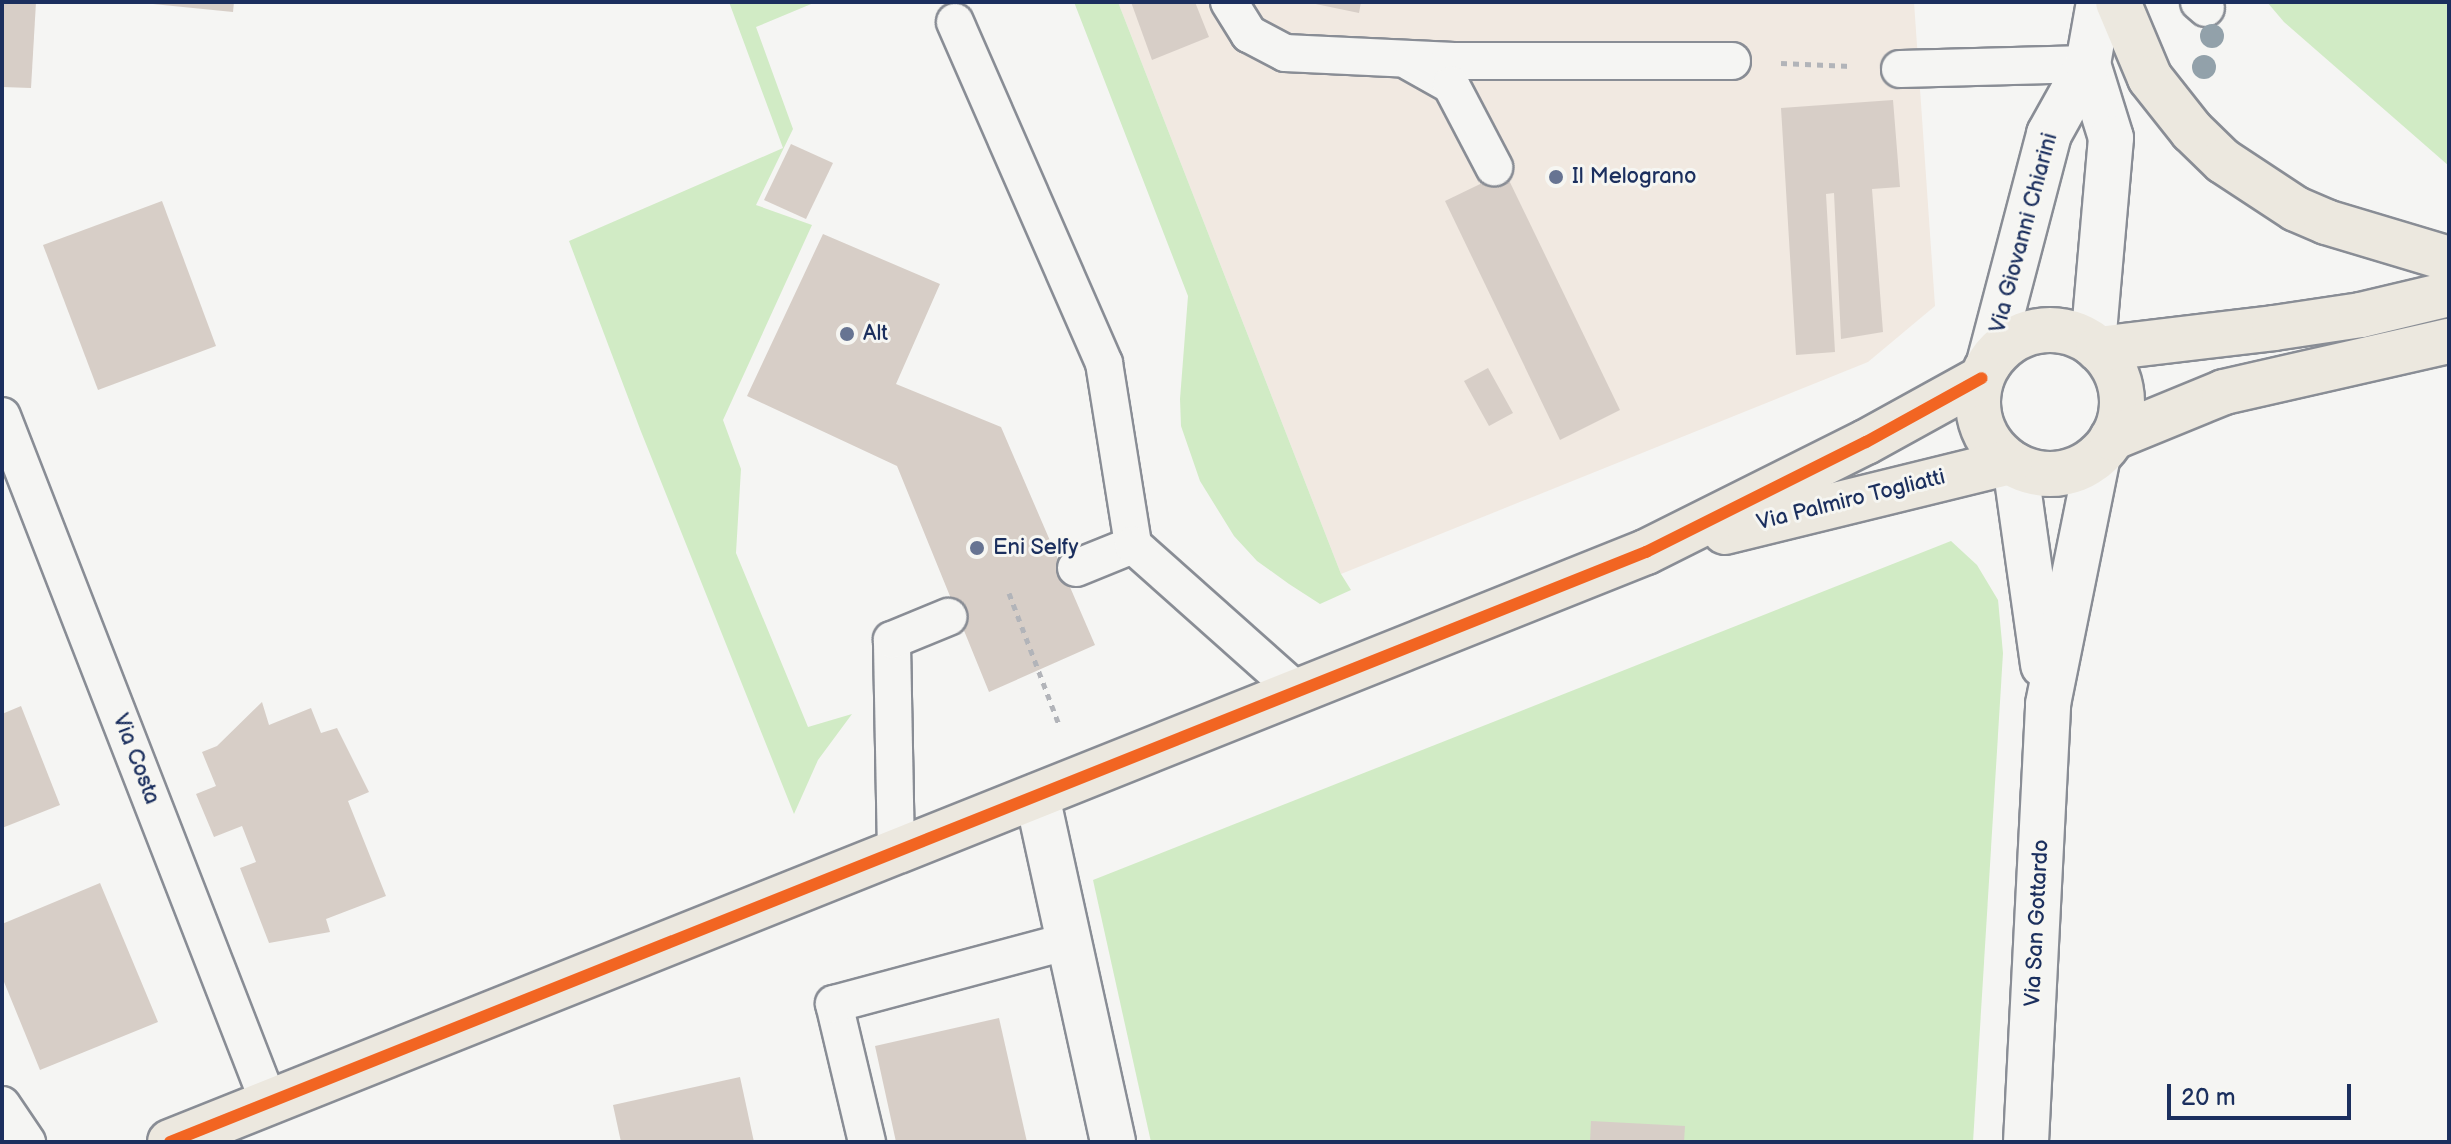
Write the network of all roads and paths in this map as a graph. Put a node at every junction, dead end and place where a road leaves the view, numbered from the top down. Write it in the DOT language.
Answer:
graph roads {
  1 [pos="1229,2"];
  2 [pos="2099,2"];
  3 [pos="2118,2"];
  4 [pos="955,22"];
  5 [pos="1405,59"];
  6 [pos="1732,61"];
  7 [pos="2088,64"];
  8 [pos="1900,69"];
  9 [pos="1494,167"];
  10 [pos="2449,259"];
  11 [pos="2449,294"];
  12 [pos="2449,341"];
  13 [pos="2096,346"];
  14 [pos="1986,370"];
  15 [pos="2,416"];
  16 [pos="2105,447"];
  17 [pos="2013,464"];
  18 [pos="1133,545"];
  19 [pos="1646,552"];
  20 [pos="1076,568"];
  21 [pos="1009,593"];
  22 [pos="948,617"];
  23 [pos="1298,692"];
  24 [pos="2048,704"];
  25 [pos="1073,721"];
  26 [pos="1037,796"];
  27 [pos="896,852"];
  28 [pos="1069,941"];
  29 [pos="269,1103"];
  30 [pos="2,1105"];
  31 [pos="27,1142"];
  32 [pos="170,1142"];
  33 [pos="867,1142"];
  34 [pos="1113,1142"];
  35 [pos="2026,1142"];
  1 -- 5 [label="lane"];
  2 -- 7 [label="street, Via Giovanni Chiarini"];
  3 -- 10 [label="main road"];
  4 -- 18 [label="lane"];
  5 -- 6 [label="lane"];
  5 -- 9 [label="lane"];
  6 -- 8 [label="path"];
  7 -- 8 [label="lane"];
  7 -- 13 [label="street, Via Giovanni Chiarini"];
  7 -- 14 [label="street, Via Giovanni Chiarini"];
  11 -- 13 [label="main road"];
  12 -- 16 [label="main road"];
  13 -- 14 [label="main road"];
  13 -- 16 [label="main road"];
  14 -- 17 [label="main road"];
  14 -- 19 [label="main road, Via Palmiro Togliatti"];
  15 -- 29 [label="lane, Via Costa"];
  16 -- 17 [label="main road"];
  16 -- 24 [label="street, Via San Gottardo"];
  17 -- 19 [label="main road, Via Palmiro Togliatti"];
  17 -- 24 [label="street, Via San Gottardo"];
  18 -- 20 [label="lane"];
  18 -- 23 [label="lane"];
  19 -- 23 [label="main road, Via Palmiro Togliatti"];
  21 -- 25 [label="path"];
  22 -- 27 [label="lane"];
  23 -- 26 [label="main road, Via Palmiro Togliatti"];
  24 -- 35 [label="street, Via San Gottardo"];
  26 -- 27 [label="main road, Via Palmiro Togliatti"];
  26 -- 28 [label="street"];
  27 -- 29 [label="main road, Via Palmiro Togliatti"];
  28 -- 33 [label="lane"];
  28 -- 34 [label="street"];
  29 -- 32 [label="main road, Via Palmiro Togliatti"];
  30 -- 31 [label="lane"];
}
